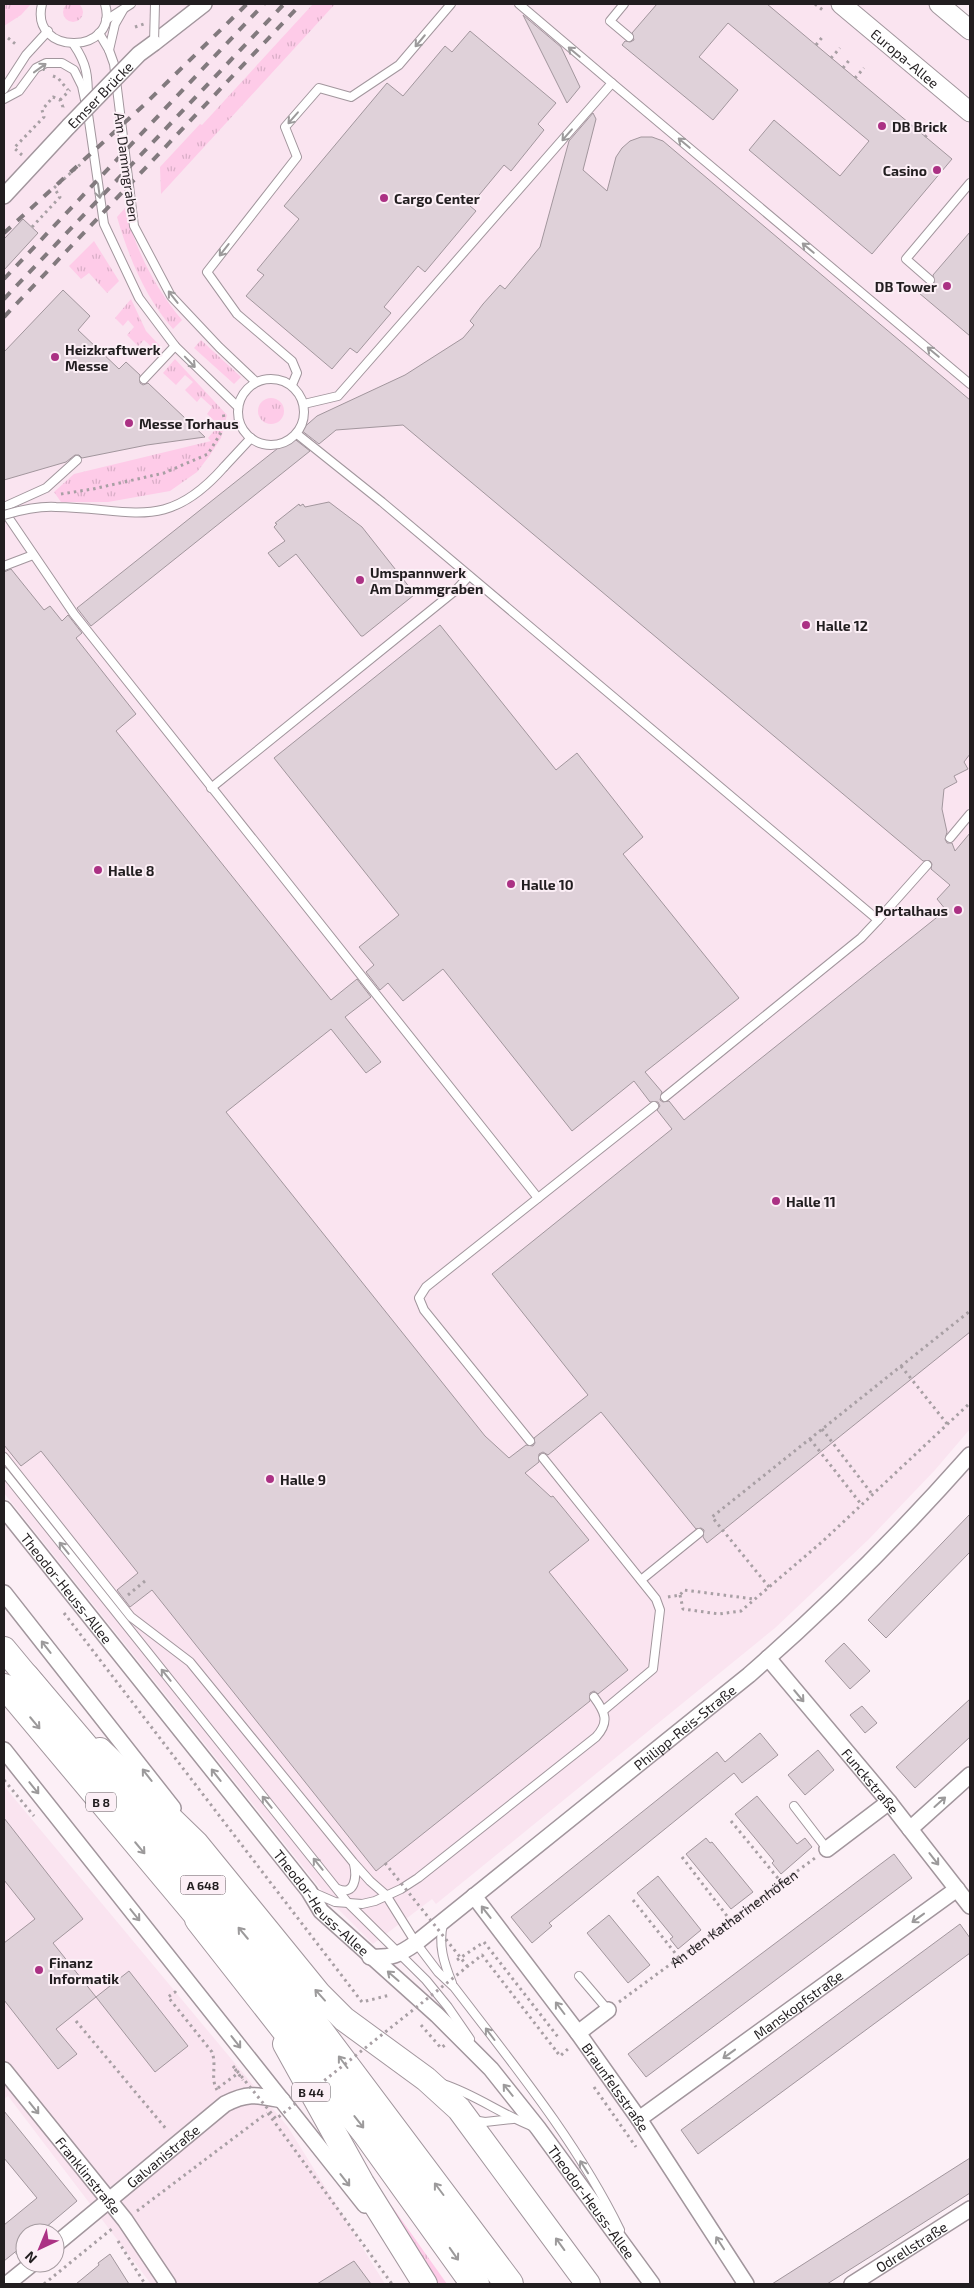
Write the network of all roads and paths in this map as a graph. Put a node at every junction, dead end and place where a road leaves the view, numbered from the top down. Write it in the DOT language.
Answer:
graph roads {
  1 [pos="42,4"];
  2 [pos="105,4"];
  3 [pos="131,4"];
  4 [pos="155,4"];
  5 [pos="204,4"];
  6 [pos="451,4"];
  7 [pos="518,4"];
  8 [pos="624,4"];
  9 [pos="841,4"];
  10 [pos="939,4"];
  11 [pos="123,10"];
  12 [pos="106,20"];
  13 [pos="140,25"];
  14 [pos="135,27"];
  15 [pos="48,30"];
  16 [pos="970,30"];
  17 [pos="99,33"];
  18 [pos="824,35"];
  19 [pos="629,37"];
  20 [pos="8,38"];
  21 [pos="154,43"];
  22 [pos="74,44"];
  23 [pos="816,45"];
  24 [pos="19,46"];
  25 [pos="840,48"];
  26 [pos="109,50"];
  27 [pos="831,58"];
  28 [pos="852,58"];
  29 [pos="843,68"];
  30 [pos="864,68"];
  31 [pos="49,75"];
  32 [pos="855,78"];
  33 [pos="612,83"];
  34 [pos="4,89"];
  35 [pos="69,91"];
  36 [pos="4,99"];
  37 [pos="72,99"];
  38 [pos="60,100"];
  39 [pos="64,107"];
  40 [pos="970,112"];
  41 [pos="88,114"];
  42 [pos="57,115"];
  43 [pos="67,116"];
  44 [pos="42,119"];
  45 [pos="51,121"];
  46 [pos="928,122"];
  47 [pos="934,127"];
  48 [pos="920,132"];
  49 [pos="925,137"];
  50 [pos="22,156"];
  51 [pos="86,160"];
  52 [pos="970,183"];
  53 [pos="4,196"];
  54 [pos="32,227"];
  55 [pos="930,280"];
  56 [pos="175,346"];
  57 [pos="144,379"];
  58 [pos="256,382"];
  59 [pos="970,384"];
  60 [pos="292,385"];
  61 [pos="304,404"];
  62 [pos="223,406"];
  63 [pos="238,407"];
  64 [pos="297,434"];
  65 [pos="251,438"];
  66 [pos="77,460"];
  67 [pos="56,494"];
  68 [pos="4,507"];
  69 [pos="4,513"];
  70 [pos="33,555"];
  71 [pos="4,566"];
  72 [pos="469,576"];
  73 [pos="211,788"];
  74 [pos="970,814"];
  75 [pos="950,838"];
  76 [pos="927,865"];
  77 [pos="878,920"];
  78 [pos="665,1096"];
  79 [pos="654,1106"];
  80 [pos="538,1198"];
  81 [pos="970,1311"];
  82 [pos="901,1366"];
  83 [pos="970,1403"];
  84 [pos="948,1425"];
  85 [pos="822,1430"];
  86 [pos="810,1439"];
  87 [pos="530,1441"];
  88 [pos="970,1455"];
  89 [pos="4,1457"];
  90 [pos="543,1458"];
  91 [pos="4,1472"];
  92 [pos="872,1494"];
  93 [pos="861,1504"];
  94 [pos="4,1509"];
  95 [pos="699,1533"];
  96 [pos="641,1580"];
  97 [pos="145,1581"];
  98 [pos="769,1587"];
  99 [pos="4,1593"];
  100 [pos="680,1595"];
  101 [pos="126,1596"];
  102 [pos="656,1599"];
  103 [pos="754,1600"];
  104 [pos="4,1650"];
  105 [pos="768,1658"];
  106 [pos="14,1681"];
  107 [pos="594,1697"];
  108 [pos="604,1710"];
  109 [pos="4,1750"];
  110 [pos="970,1775"];
  111 [pos="889,1802"];
  112 [pos="794,1806"];
  113 [pos="731,1821"];
  114 [pos="910,1829"];
  115 [pos="196,1843"];
  116 [pos="826,1849"];
  117 [pos="682,1857"];
  118 [pos="353,1862"];
  119 [pos="385,1863"];
  120 [pos="781,1882"];
  121 [pos="338,1889"];
  122 [pos="957,1890"];
  123 [pos="309,1891"];
  124 [pos="386,1895"];
  125 [pos="474,1896"];
  126 [pos="633,1900"];
  127 [pos="348,1903"];
  128 [pos="970,1906"];
  129 [pos="199,1919"];
  130 [pos="444,1920"];
  131 [pos="730,1920"];
  132 [pos="416,1943"];
  133 [pos="400,1954"];
  134 [pos="370,1957"];
  135 [pos="679,1958"];
  136 [pos="468,1967"];
  137 [pos="580,1976"];
  138 [pos="454,1987"];
  139 [pos="181,1999"];
  140 [pos="608,2010"];
  141 [pos="417,2019"];
  142 [pos="76,2022"];
  143 [pos="578,2033"];
  144 [pos="439,2046"];
  145 [pos="568,2049"];
  146 [pos="227,2059"];
  147 [pos="491,2069"];
  148 [pos="4,2070"];
  149 [pos="426,2079"];
  150 [pos="216,2089"];
  151 [pos="257,2095"];
  152 [pos="282,2100"];
  153 [pos="268,2112"];
  154 [pos="466,2117"];
  155 [pos="639,2119"];
  156 [pos="513,2120"];
  157 [pos="538,2128"];
  158 [pos="167,2130"];
  159 [pos="110,2201"];
  160 [pos="970,2209"];
  161 [pos="124,2220"];
  162 [pos="110,2230"];
  163 [pos="65,2237"];
  164 [pos="632,2256"];
  165 [pos="21,2273"];
  166 [pos="420,2277"];
  167 [pos="7,2284"];
  168 [pos="44,2284"];
  169 [pos="145,2284"];
  170 [pos="168,2284"];
  171 [pos="392,2284"];
  172 [pos="475,2284"];
  173 [pos="509,2284"];
  174 [pos="588,2284"];
  175 [pos="652,2284"];
  176 [pos="746,2284"];
  177 [pos="852,2284"];
  1 -- 15 [label="lane"];
  2 -- 12 [label="lane"];
  3 -- 11 [label="lane"];
  4 -- 21 [label="lane, bridge"];
  5 -- 21 [label="street, Emser Brücke"];
  6 -- 60 [label="lane, one-way"];
  33 -- 7 [label="lane, one-way"];
  8 -- 19 [label="lane"];
  9 -- 40 [label="street, Europa-Allee"];
  10 -- 16 [label="street"];
  11 -- 12 [label="lane"];
  11 -- 26 [label="lane"];
  12 -- 17 [label="lane"];
  13 -- 14 [label="path"];
  15 -- 22 [label="lane"];
  15 -- 34 [label="lane"];
  17 -- 22 [label="lane"];
  17 -- 26 [label="lane, Am Dammgraben"];
  18 -- 23 [label="path"];
  20 -- 24 [label="path"];
  21 -- 53 [label="street, Emser Brücke, bridge"];
  22 -- 41 [label="lane"];
  25 -- 27 [label="path"];
  58 -- 26 [label="lane, Am Dammgraben, one-way"];
  28 -- 29 [label="path"];
  30 -- 32 [label="path"];
  31 -- 35 [label="path"];
  59 -- 33 [label="lane, one-way"];
  33 -- 61 [label="lane, one-way"];
  35 -- 37 [label="path"];
  35 -- 38 [label="path"];
  36 -- 41 [label="lane, Am Dammgraben, one-way"];
  38 -- 39 [label="path"];
  38 -- 44 [label="path"];
  39 -- 42 [label="path"];
  39 -- 43 [label="path"];
  41 -- 56 [label="lane, Am Dammgraben, one-way"];
  44 -- 45 [label="path"];
  44 -- 50 [label="path"];
  46 -- 48 [label="path"];
  47 -- 49 [label="path"];
  51 -- 54 [label="path"];
  52 -- 55 [label="lane"];
  56 -- 57 [label="lane"];
  56 -- 63 [label="lane, Am Dammgraben, one-way"];
  58 -- 60 [label="lane"];
  58 -- 63 [label="lane"];
  60 -- 61 [label="lane"];
  61 -- 64 [label="lane"];
  62 -- 67 [label="path"];
  63 -- 65 [label="lane"];
  64 -- 65 [label="lane"];
  64 -- 72 [label="lane"];
  65 -- 69 [label="lane, bridge"];
  66 -- 68 [label="lane"];
  69 -- 70 [label="lane"];
  70 -- 71 [label="lane"];
  70 -- 73 [label="lane"];
  72 -- 73 [label="lane"];
  72 -- 77 [label="lane"];
  73 -- 80 [label="lane"];
  74 -- 75 [label="lane"];
  76 -- 77 [label="lane"];
  77 -- 78 [label="lane"];
  79 -- 80 [label="lane"];
  80 -- 87 [label="lane"];
  81 -- 82 [label="path"];
  82 -- 84 [label="path"];
  82 -- 85 [label="path"];
  83 -- 84 [label="path"];
  84 -- 92 [label="path"];
  85 -- 86 [label="path"];
  85 -- 92 [label="path"];
  86 -- 93 [label="path"];
  86 -- 98 [label="path"];
  88 -- 105 [label="street, Philipp-Reis-Straße"];
  89 -- 118 [label="lane"];
  90 -- 96 [label="lane"];
  121 -- 91 [label="lane, one-way"];
  92 -- 93 [label="path"];
  93 -- 98 [label="path"];
  123 -- 94 [label="street, Theodor-Heuss-Allee, one-way"];
  95 -- 96 [label="lane"];
  96 -- 102 [label="lane"];
  97 -- 101 [label="path"];
  98 -- 103 [label="path"];
  115 -- 99 [label="street, one-way"];
  100 -- 102 [label="path"];
  100 -- 103 [label="path"];
  100 -- 103 [label="path"];
  102 -- 108 [label="lane"];
  104 -- 106 [label="main road, B 8"];
  105 -- 111 [label="street, Funckstraße, one-way"];
  105 -- 125 [label="street, Philipp-Reis-Straße"];
  106 -- 115 [label="main road"];
  106 -- 129 [label="main road, B 8, one-way"];
  173 -- 106 [label="highway, A 648, one-way"];
  107 -- 108 [label="lane"];
  108 -- 124 [label="lane"];
  109 -- 152 [label="street, one-way"];
  114 -- 110 [label="street, one-way"];
  111 -- 114 [label="street, Funckstraße"];
  111 -- 116 [label="street"];
  112 -- 116 [label="lane"];
  113 -- 120 [label="path"];
  114 -- 122 [label="street, Funckstraße, one-way"];
  149 -- 115 [label="main road, one-way"];
  116 -- 120 [label="path, An den Katharinenhöfen"];
  117 -- 131 [label="path"];
  118 -- 121 [label="lane"];
  118 -- 124 [label="lane"];
  119 -- 136 [label="path, bridge"];
  120 -- 131 [label="path, An den Katharinenhöfen"];
  121 -- 127 [label="lane"];
  122 -- 128 [label="street, Funckstraße"];
  122 -- 155 [label="street, Manskopfstraße, one-way"];
  123 -- 127 [label="lane"];
  123 -- 134 [label="street, Theodor-Heuss-Allee"];
  124 -- 127 [label="lane"];
  124 -- 132 [label="lane"];
  125 -- 130 [label="street, Philipp-Reis-Straße"];
  143 -- 125 [label="street, Braunfelsstraße, one-way"];
  126 -- 135 [label="path"];
  127 -- 133 [label="lane"];
  129 -- 166 [label="main road, B 44"];
  129 -- 172 [label="highway, one-way"];
  130 -- 132 [label="street, Philipp-Reis-Straße"];
  130 -- 138 [label="lane"];
  131 -- 135 [label="path, An den Katharinenhöfen"];
  132 -- 133 [label="street, Philipp-Reis-Straße"];
  132 -- 138 [label="lane"];
  133 -- 134 [label="street, Philipp-Reis-Straße"];
  133 -- 147 [label="lane"];
  147 -- 134 [label="street, Theodor-Heuss-Allee, one-way"];
  135 -- 140 [label="path, An den Katharinenhöfen"];
  136 -- 145 [label="path, bridge"];
  136 -- 146 [label="path, bridge"];
  137 -- 140 [label="lane"];
  164 -- 138 [label="lane, one-way"];
  139 -- 150 [label="path"];
  140 -- 143 [label="street"];
  141 -- 144 [label="path"];
  142 -- 158 [label="path"];
  143 -- 155 [label="street, Braunfelsstraße"];
  157 -- 147 [label="street, Theodor-Heuss-Allee, one-way"];
  148 -- 159 [label="street, Franklinstraße, one-way"];
  149 -- 154 [label="main road"];
  149 -- 156 [label="lane"];
  151 -- 152 [label="street, Galvanistraße"];
  151 -- 153 [label="path"];
  151 -- 159 [label="street, Galvanistraße"];
  152 -- 166 [label="street, one-way"];
  153 -- 161 [label="path"];
  153 -- 171 [label="path"];
  154 -- 156 [label="lane"];
  174 -- 154 [label="main road, one-way"];
  176 -- 155 [label="street, Braunfelsstraße, one-way"];
  156 -- 157 [label="lane"];
  157 -- 164 [label="street, Theodor-Heuss-Allee"];
  159 -- 161 [label="street, Franklinstraße"];
  159 -- 163 [label="street, Galvanistraße"];
  160 -- 177 [label="street, Odrellstraße"];
  161 -- 162 [label="path"];
  161 -- 170 [label="street, Franklinstraße"];
  162 -- 168 [label="path"];
  162 -- 169 [label="path"];
  164 -- 175 [label="street, Theodor-Heuss-Allee"];
  165 -- 167 [label="street"];
}
